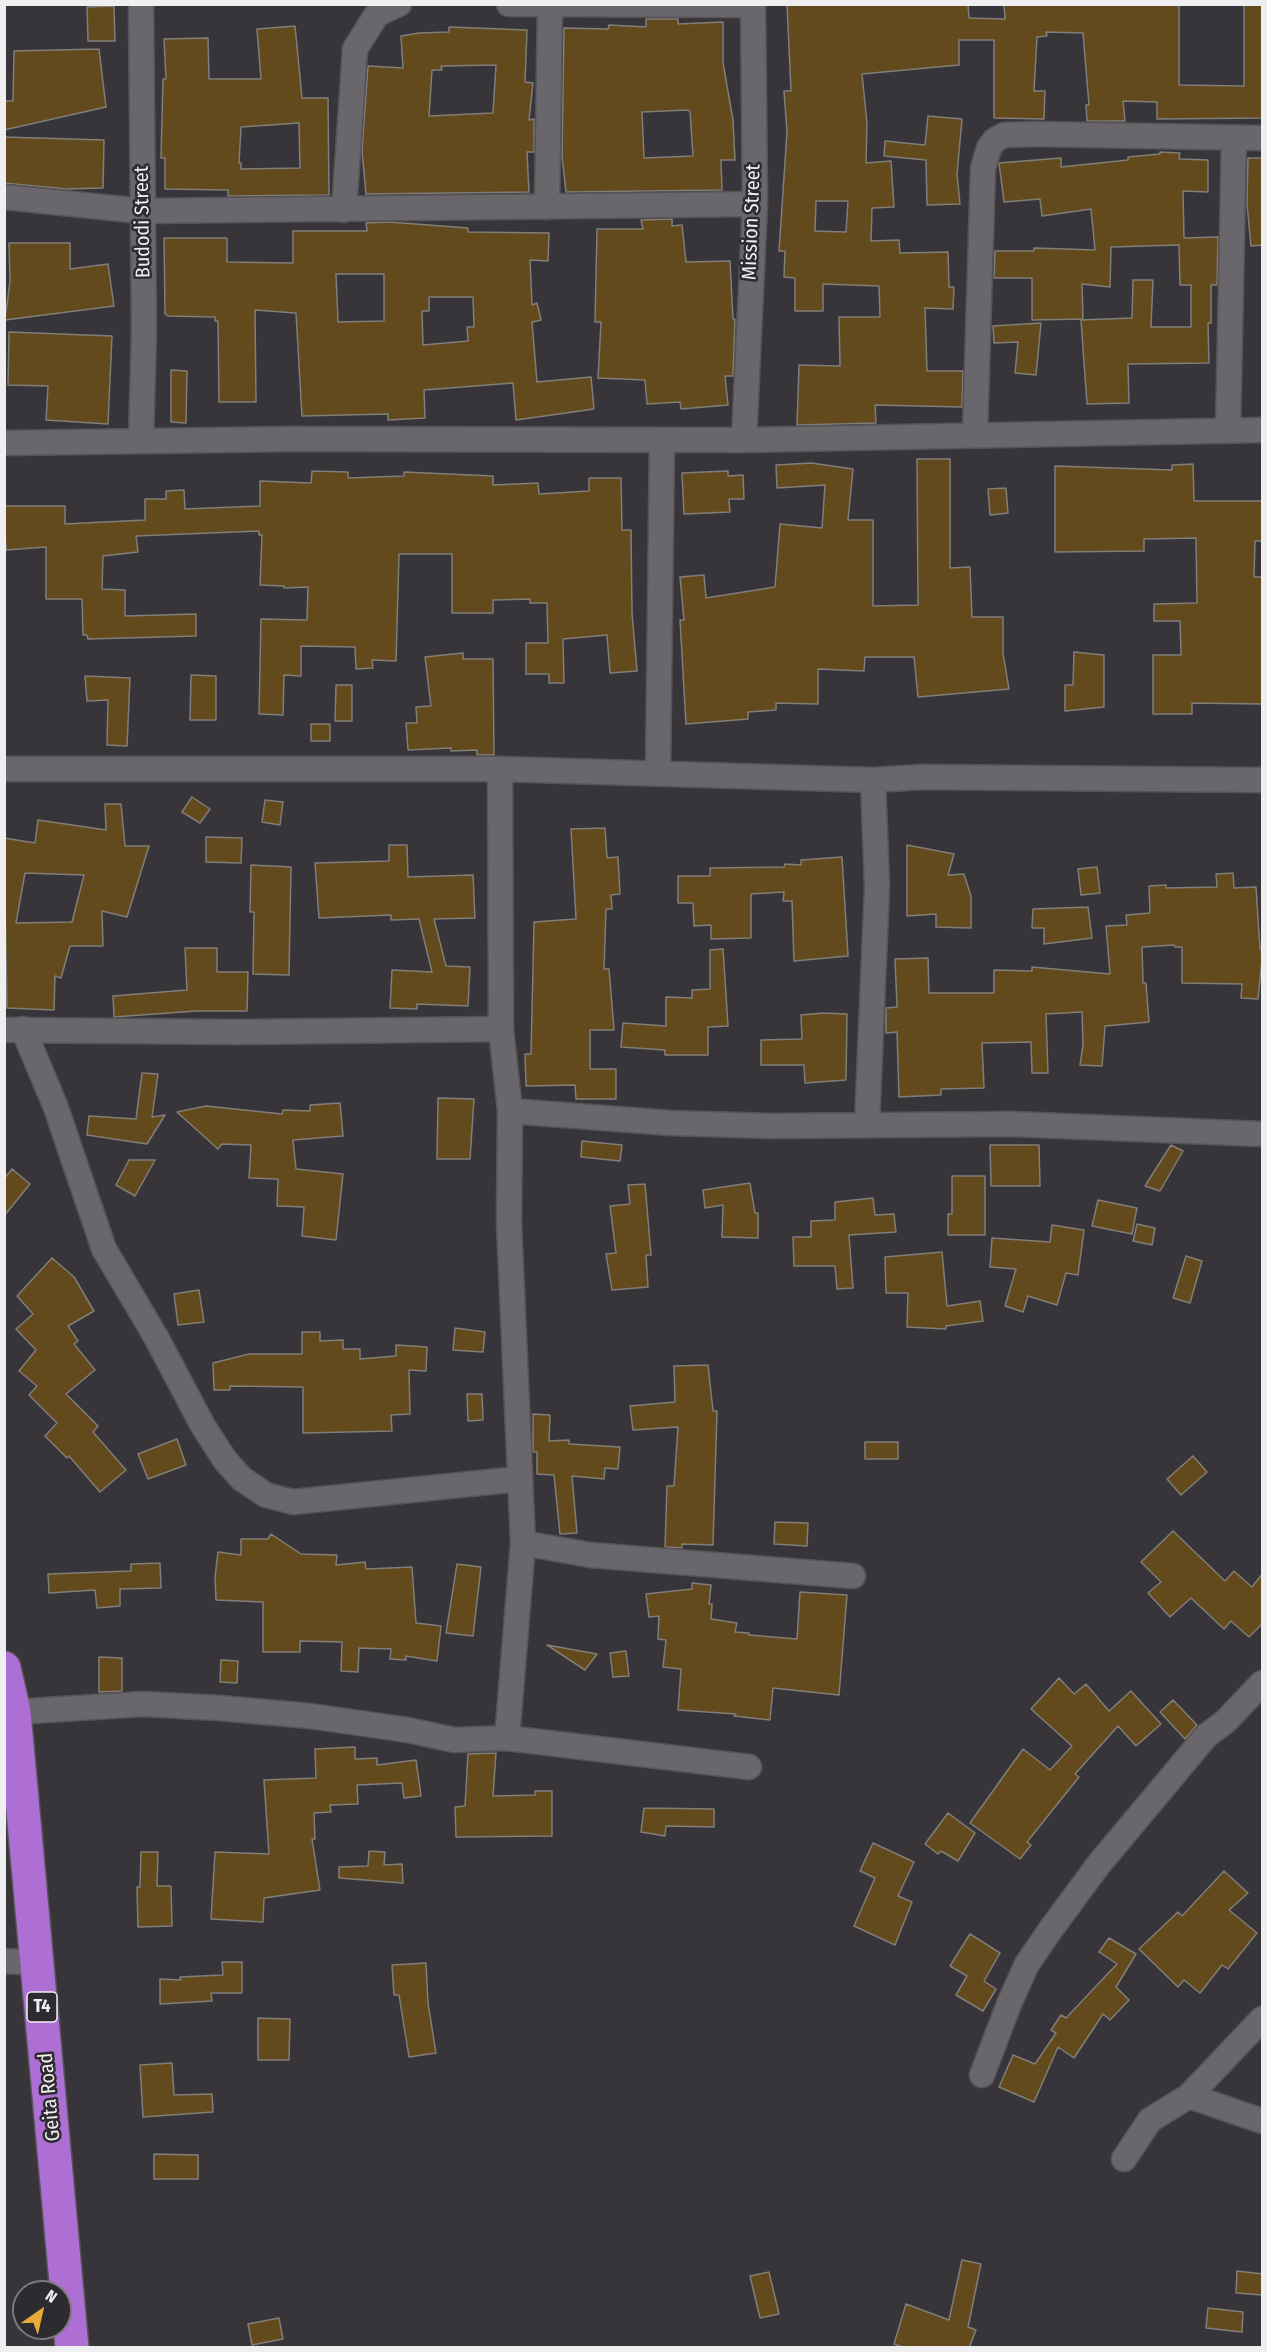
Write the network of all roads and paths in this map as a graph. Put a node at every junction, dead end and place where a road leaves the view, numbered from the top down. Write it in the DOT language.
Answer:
graph roads {
  1 [pos="141,4"];
  2 [pos="399,4"];
  3 [pos="509,4"];
  4 [pos="550,5"];
  5 [pos="753,5"];
  6 [pos="1234,138"];
  7 [pos="1263,138"];
  8 [pos="4,197"];
  9 [pos="755,204"];
  10 [pos="547,207"];
  11 [pos="344,210"];
  12 [pos="142,211"];
  13 [pos="1228,430"];
  14 [pos="1263,430"];
  15 [pos="975,434"];
  16 [pos="141,440"];
  17 [pos="662,440"];
  18 [pos="744,440"];
  19 [pos="4,443"];
  20 [pos="500,769"];
  21 [pos="4,770"];
  22 [pos="658,772"];
  23 [pos="873,780"];
  24 [pos="1263,780"];
  25 [pos="14,1029"];
  26 [pos="501,1029"];
  27 [pos="510,1111"];
  28 [pos="867,1125"];
  29 [pos="1263,1134"];
  30 [pos="519,1479"];
  31 [pos="523,1543"];
  32 [pos="853,1576"];
  33 [pos="4,1668"];
  34 [pos="1263,1683"];
  35 [pos="14,1712"];
  36 [pos="1263,1714"];
  37 [pos="1226,1721"];
  38 [pos="507,1738"];
  39 [pos="749,1767"];
  40 [pos="4,1961"];
  41 [pos="38,1963"];
  42 [pos="1263,2019"];
  43 [pos="982,2075"];
  44 [pos="1189,2096"];
  45 [pos="1263,2121"];
  46 [pos="1124,2159"];
  47 [pos="72,2348"];
  1 -- 12 [label="street, Budodi Street"];
  2 -- 11 [label="street"];
  3 -- 4 [label="street"];
  4 -- 5 [label="street"];
  4 -- 10 [label="street"];
  5 -- 9 [label="street, Mission Street"];
  6 -- 7 [label="street"];
  6 -- 13 [label="street"];
  6 -- 15 [label="street"];
  8 -- 12 [label="street"];
  9 -- 10 [label="street"];
  9 -- 18 [label="street, Mission Street"];
  10 -- 11 [label="street"];
  11 -- 12 [label="street"];
  12 -- 16 [label="street, Budodi Street"];
  13 -- 14 [label="street"];
  13 -- 15 [label="street"];
  15 -- 18 [label="street"];
  16 -- 17 [label="street"];
  16 -- 19 [label="street"];
  17 -- 18 [label="street"];
  17 -- 22 [label="street"];
  20 -- 21 [label="street"];
  20 -- 22 [label="street"];
  20 -- 26 [label="street"];
  22 -- 23 [label="street"];
  23 -- 24 [label="street"];
  23 -- 28 [label="street"];
  25 -- 26 [label="street"];
  25 -- 30 [label="street"];
  26 -- 27 [label="street"];
  27 -- 28 [label="street"];
  27 -- 30 [label="street"];
  28 -- 29 [label="street"];
  30 -- 31 [label="street"];
  31 -- 32 [label="street"];
  31 -- 38 [label="street"];
  33 -- 35 [label="highway, Geita Road / T4"];
  34 -- 37 [label="street"];
  35 -- 38 [label="street"];
  35 -- 41 [label="highway, Geita Road / T4"];
  36 -- 37 [label="street"];
  37 -- 43 [label="street"];
  38 -- 39 [label="street"];
  40 -- 41 [label="street"];
  41 -- 47 [label="highway, Geita Road / T4"];
  42 -- 44 [label="street"];
  44 -- 45 [label="street"];
  44 -- 46 [label="street"];
}
